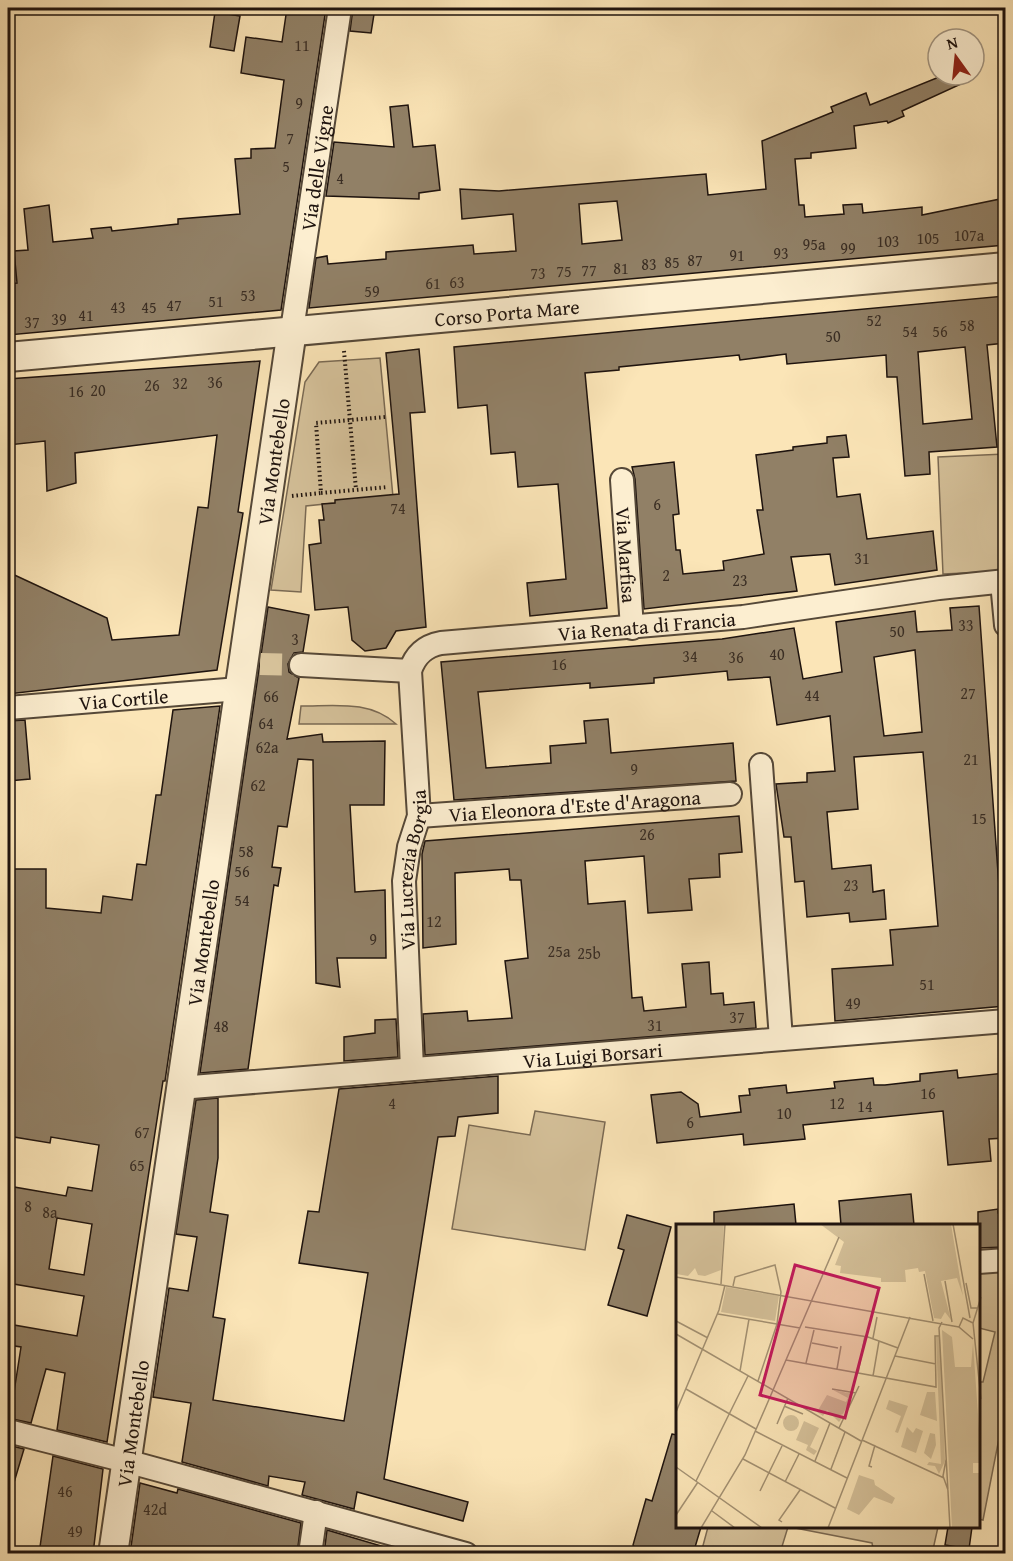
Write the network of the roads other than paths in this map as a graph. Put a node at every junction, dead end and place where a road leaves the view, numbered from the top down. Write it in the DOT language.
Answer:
graph roads {
  1 [pos="340,8"];
  2 [pos="1005,267"];
  3 [pos="292,330"];
  4 [pos="8,357"];
  5 [pos="622,480"];
  6 [pos="1004,582"];
  7 [pos="1005,625"];
  8 [pos="632,628"];
  9 [pos="301,665"];
  10 [pos="410,671"];
  11 [pos="247,672"];
  12 [pos="8,708"];
  13 [pos="761,765"];
  14 [pos="730,794"];
  15 [pos="419,816"];
  16 [pos="1005,1021"];
  17 [pos="781,1040"];
  18 [pos="412,1069"];
  19 [pos="180,1088"];
  20 [pos="1005,1260"];
  21 [pos="980,1262"];
  22 [pos="8,1431"];
  23 [pos="126,1461"];
  24 [pos="316,1512"];
  25 [pos="113,1554"];
  26 [pos="310,1554"];
  27 [pos="466,1554"];
  1 -- 3 [label="street, Via delle Vigne"];
  2 -- 3 [label="street, Corso Porta Mare"];
  3 -- 4 [label="street, Corso Porta Mare"];
  3 -- 11 [label="street, Via Montebello"];
  5 -- 8 [label="street, Via Marfisa"];
  6 -- 7 [label="street"];
  6 -- 8 [label="street, Via Renata di Francia"];
  8 -- 10 [label="street, Via Renata di Francia"];
  9 -- 10 [label="street"];
  10 -- 15 [label="street, Via Lucrezia Borgia"];
  11 -- 12 [label="street, Via Cortile"];
  11 -- 19 [label="street, Via Montebello"];
  13 -- 17 [label="street"];
  14 -- 15 [label="street, Via Eleonora d'Este d'Aragona"];
  15 -- 18 [label="street, Via Lucrezia Borgia"];
  16 -- 17 [label="street, Via Luigi Borsari"];
  17 -- 18 [label="street, Via Luigi Borsari"];
  18 -- 19 [label="street, Via Luigi Borsari"];
  19 -- 23 [label="street, Via Montebello"];
  20 -- 21 [label="street"];
  22 -- 23 [label="street"];
  23 -- 24 [label="street"];
  23 -- 25 [label="street, Via Montebello"];
  24 -- 26 [label="street"];
  24 -- 27 [label="street"];
}
